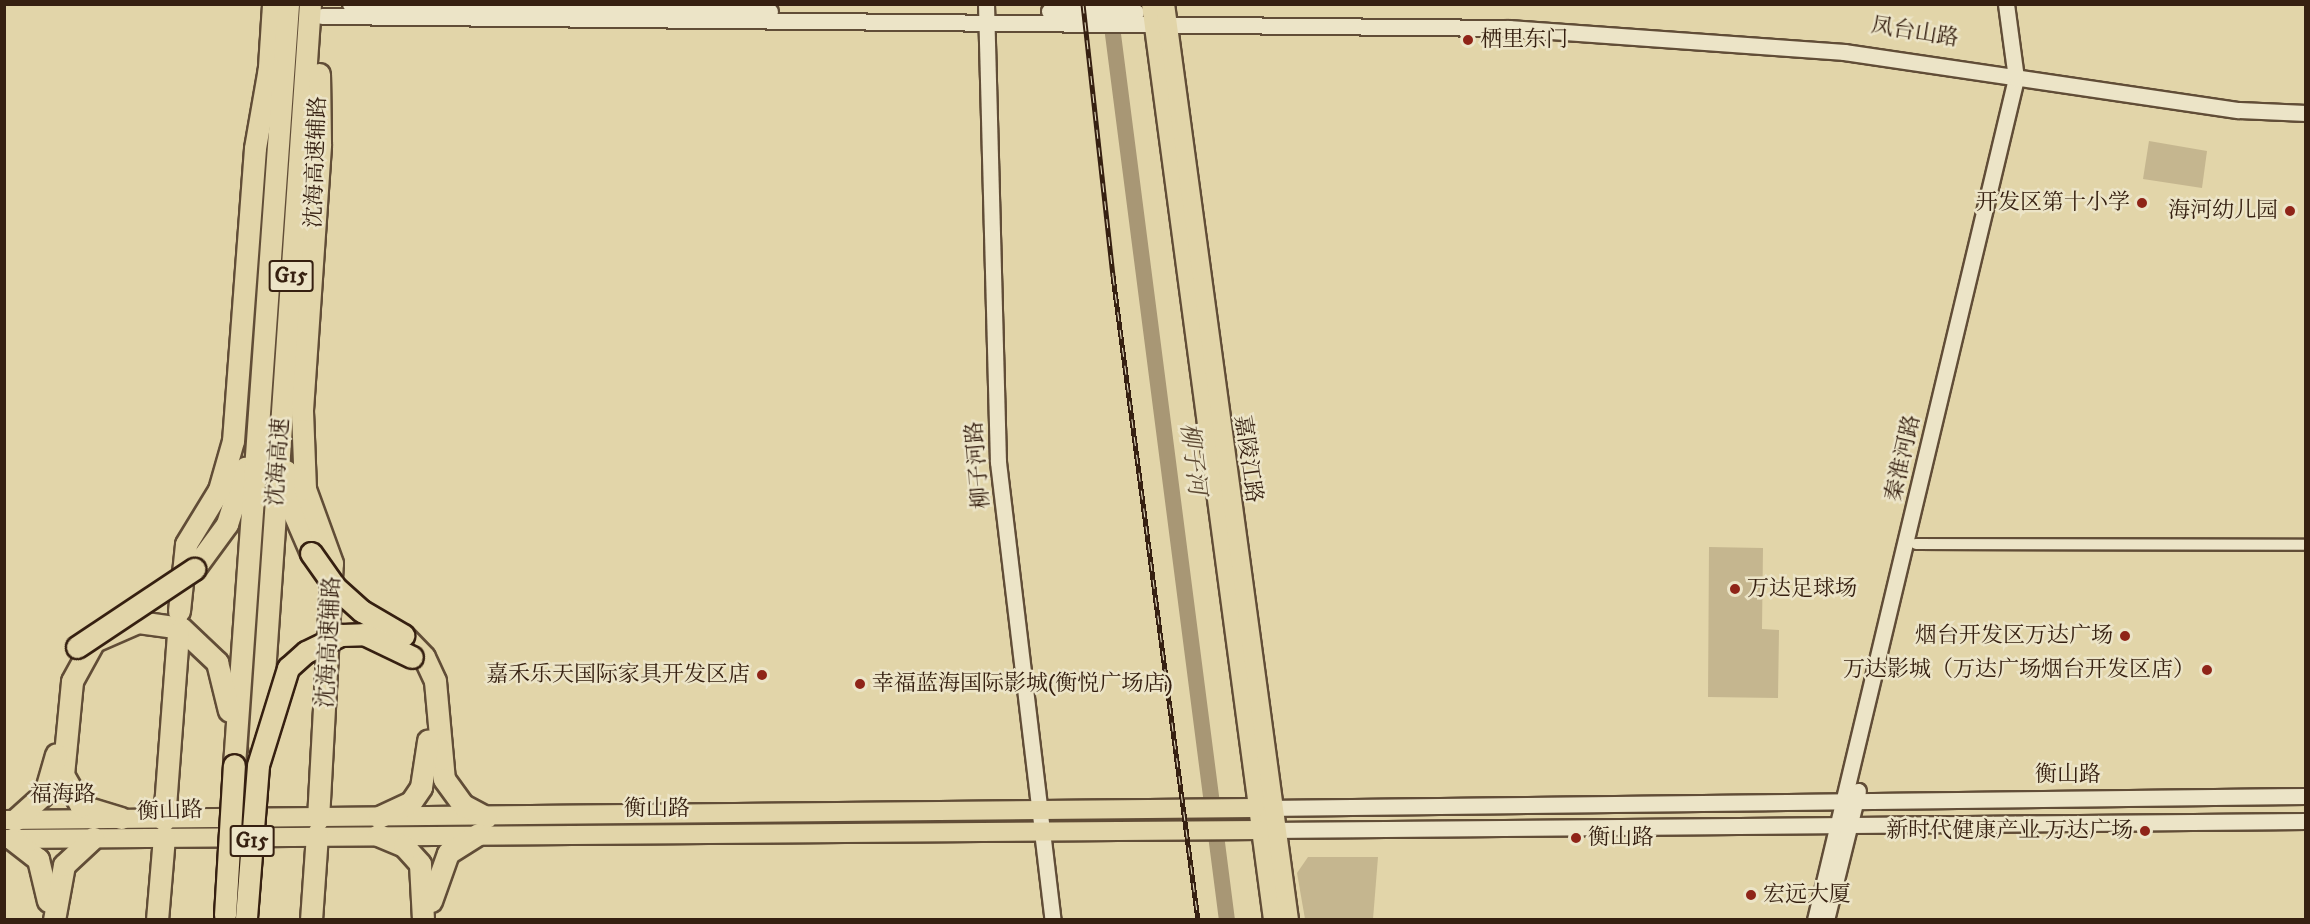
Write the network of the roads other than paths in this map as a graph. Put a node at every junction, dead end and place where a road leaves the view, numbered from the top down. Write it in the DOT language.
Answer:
graph roads {
  1 [pos="273,4"];
  2 [pos="288,4"];
  3 [pos="350,4"];
  4 [pos="2007,4"];
  5 [pos="2016,4"];
  6 [pos="481,7"];
  7 [pos="318,8"];
  8 [pos="510,12"];
  9 [pos="986,12"];
  10 [pos="1153,14"];
  11 [pos="268,68"];
  12 [pos="319,75"];
  13 [pos="2020,75"];
  14 [pos="2306,104"];
  15 [pos="2306,113"];
  16 [pos="266,307"];
  17 [pos="288,309"];
  18 [pos="261,376"];
  19 [pos="284,379"];
  20 [pos="1916,544"];
  21 [pos="2306,545"];
  22 [pos="179,611"];
  23 [pos="178,634"];
  24 [pos="234,765"];
  25 [pos="258,765"];
  26 [pos="2306,796"];
  27 [pos="1850,802"];
  28 [pos="1256,808"];
  29 [pos="1038,811"];
  30 [pos="2306,821"];
  31 [pos="1845,824"];
  32 [pos="483,825"];
  33 [pos="317,826"];
  34 [pos="378,826"];
  35 [pos="120,828"];
  36 [pos="164,828"];
  37 [pos="9,829"];
  38 [pos="1259,830"];
  39 [pos="1042,831"];
  40 [pos="93,838"];
  41 [pos="224,918"];
  42 [pos="246,919"];
  43 [pos="47,920"];
  44 [pos="54,920"];
  45 [pos="157,920"];
  46 [pos="311,920"];
  47 [pos="423,920"];
  48 [pos="430,920"];
  49 [pos="1053,920"];
  50 [pos="1273,920"];
  51 [pos="1289,920"];
  52 [pos="1815,920"];
  53 [pos="1827,920"];
  1 -- 11 [label="highway"];
  2 -- 16 [label="highway, 沈海高速 / G15"];
  3 -- 6 [label="main road"];
  4 -- 13 [label="main road, 秦淮河路"];
  5 -- 13 [label="main road, 秦淮河路"];
  6 -- 8 [label="main road"];
  7 -- 8 [label="main road"];
  7 -- 12 [label="highway"];
  7 -- 17 [label="highway, 沈海高速 / G15"];
  8 -- 9 [label="main road, 凤台山路"];
  9 -- 10 [label="main road, 凤台山路"];
  9 -- 29 [label="main road, 柳子河路"];
  10 -- 13 [label="main road, 凤台山路"];
  10 -- 28 [label="main road, 嘉陵江路"];
  11 -- 16 [label="highway"];
  11 -- 22 [label="highway"];
  12 -- 17 [label="highway"];
  12 -- 33 [label="highway, 沈海高速辅路"];
  13 -- 14 [label="main road, 凤台山路"];
  13 -- 15 [label="main road, 凤台山路"];
  13 -- 20 [label="main road, 秦淮河路"];
  13 -- 27 [label="main road, 秦淮河路"];
  16 -- 18 [label="highway, 沈海高速 / G15"];
  17 -- 19 [label="highway, 沈海高速 / G15"];
  18 -- 24 [label="highway, 沈海高速 / G15"];
  18 -- 37 [label="highway, bridge"];
  19 -- 25 [label="highway, 沈海高速 / G15, bridge"];
  19 -- 32 [label="highway, bridge"];
  20 -- 21 [label="street"];
  20 -- 27 [label="main road, 秦淮河路"];
  23 -- 36 [label="highway"];
  24 -- 35 [label="highway"];
  24 -- 41 [label="highway, 沈海高速 / G15, bridge"];
  25 -- 34 [label="highway, bridge"];
  25 -- 42 [label="highway, 沈海高速 / G15, bridge"];
  26 -- 27 [label="main road, 衡山路"];
  27 -- 28 [label="main road, 衡山路"];
  27 -- 31 [label="main road, 秦淮河路"];
  28 -- 29 [label="main road"];
  28 -- 38 [label="main road, 嘉陵江路"];
  29 -- 32 [label="main road"];
  29 -- 39 [label="main road, 柳子河路"];
  30 -- 31 [label="main road"];
  31 -- 38 [label="main road"];
  31 -- 52 [label="main road, 秦淮河路"];
  31 -- 53 [label="main road, 秦淮河路"];
  32 -- 34 [label="main road, 衡山路"];
  32 -- 39 [label="main road, 衡山路"];
  32 -- 48 [label="highway"];
  33 -- 34 [label="main road, 衡山路"];
  33 -- 36 [label="main road, 衡山路"];
  33 -- 46 [label="highway, 沈海高速辅路"];
  34 -- 47 [label="highway"];
  35 -- 36 [label="main road, 衡山路"];
  35 -- 37 [label="main road, 福海路"];
  35 -- 40 [label="main road, 福海路"];
  36 -- 45 [label="highway"];
  37 -- 40 [label="main road, 福海路"];
  37 -- 43 [label="highway"];
  38 -- 39 [label="main road, 衡山路"];
  38 -- 50 [label="main road, 嘉陵江路"];
  38 -- 51 [label="main road, 嘉陵江路"];
  39 -- 49 [label="main road, 柳子河路"];
  40 -- 44 [label="highway"];
}
